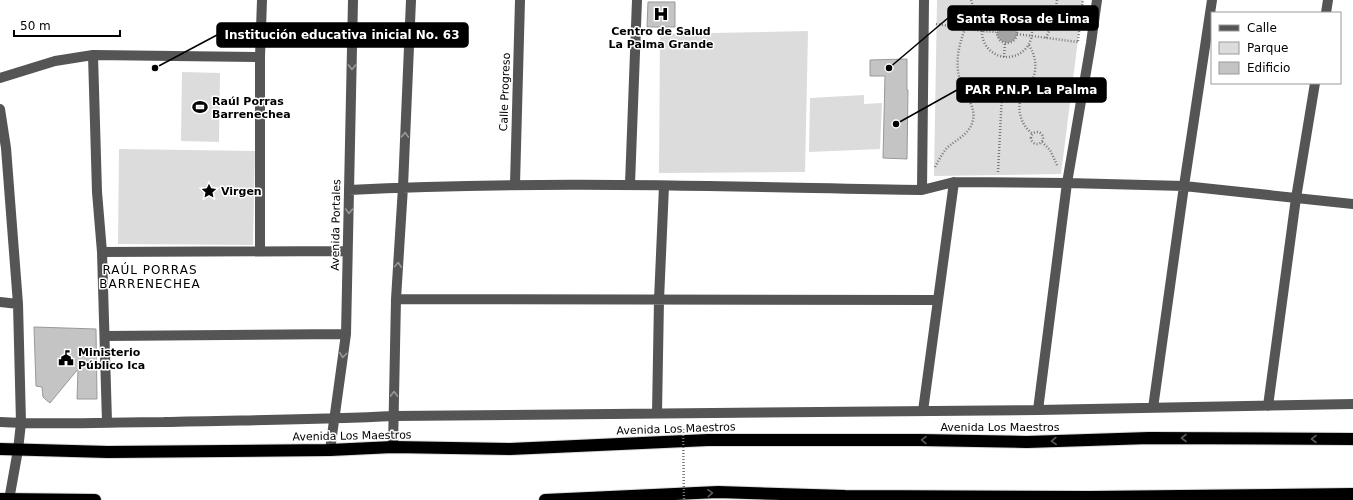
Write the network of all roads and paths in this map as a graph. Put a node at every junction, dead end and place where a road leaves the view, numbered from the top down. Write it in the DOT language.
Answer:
graph roads {
  1 [pos="262,0"];
  2 [pos="353,0"];
  3 [pos="411,0"];
  4 [pos="520,0"];
  5 [pos="637,0"];
  6 [pos="924,0"];
  7 [pos="971,0"];
  8 [pos="1057,0"];
  9 [pos="1097,0"];
  10 [pos="1212,0"];
  11 [pos="1328,0"];
  12 [pos="1008,8"];
  13 [pos="1326,12"];
  14 [pos="1007,23"];
  15 [pos="984,24"];
  16 [pos="965,29"];
  17 [pos="982,31"];
  18 [pos="936,32"];
  19 [pos="996,32"];
  20 [pos="1017,34"];
  21 [pos="1032,36"];
  22 [pos="1046,38"];
  23 [pos="1078,42"];
  24 [pos="1005,43"];
  25 [pos="1029,44"];
  26 [pos="93,55"];
  27 [pos="260,57"];
  28 [pos="1004,57"];
  29 [pos="0,78"];
  30 [pos="1315,84"];
  31 [pos="1002,94"];
  32 [pos="1021,98"];
  33 [pos="970,101"];
  34 [pos="0,109"];
  35 [pos="1033,134"];
  36 [pos="1042,142"];
  37 [pos="934,160"];
  38 [pos="1058,168"];
  39 [pos="998,175"];
  40 [pos="954,182"];
  41 [pos="1067,183"];
  42 [pos="515,184"];
  43 [pos="630,184"];
  44 [pos="664,186"];
  45 [pos="1184,186"];
  46 [pos="403,187"];
  47 [pos="349,190"];
  48 [pos="922,190"];
  49 [pos="1296,198"];
  50 [pos="1353,204"];
  51 [pos="260,251"];
  52 [pos="348,251"];
  53 [pos="102,252"];
  54 [pos="396,299"];
  55 [pos="659,300"];
  56 [pos="937,300"];
  57 [pos="0,302"];
  58 [pos="18,304"];
  59 [pos="346,334"];
  60 [pos="104,336"];
  61 [pos="1353,404"];
  62 [pos="1268,406"];
  63 [pos="1154,408"];
  64 [pos="1038,410"];
  65 [pos="923,411"];
  66 [pos="657,413"];
  67 [pos="394,416"];
  68 [pos="335,419"];
  69 [pos="0,422"];
  70 [pos="107,422"];
  71 [pos="21,423"];
  72 [pos="683,429"];
  73 [pos="1353,439"];
  74 [pos="393,448"];
  75 [pos="0,449"];
  76 [pos="18,450"];
  77 [pos="330,450"];
  78 [pos="1353,494"];
  79 [pos="845,498"];
  80 [pos="871,498"];
  81 [pos="7,499"];
  82 [pos="95,500"];
  83 [pos="546,500"];
  84 [pos="684,500"];
  1 -- 27 [label="street"];
  2 -- 47 [label="street, Avenida Portales, one-way"];
  46 -- 3 [label="street, one-way"];
  4 -- 42 [label="street, Calle Progreso"];
  5 -- 43 [label="street"];
  6 -- 48 [label="street"];
  7 -- 15 [label="path"];
  8 -- 22 [label="path"];
  9 -- 41 [label="street"];
  10 -- 45 [label="street"];
  11 -- 13 [label="street"];
  12 -- 14 [label="path"];
  12 -- 15 [label="path"];
  12 -- 21 [label="path"];
  14 -- 19 [label="path"];
  14 -- 20 [label="path"];
  15 -- 17 [label="path"];
  16 -- 17 [label="path"];
  16 -- 18 [label="path"];
  16 -- 33 [label="path"];
  17 -- 19 [label="path"];
  17 -- 28 [label="path"];
  19 -- 24 [label="path"];
  20 -- 21 [label="path"];
  20 -- 24 [label="path"];
  21 -- 22 [label="path"];
  21 -- 25 [label="path"];
  22 -- 23 [label="path"];
  24 -- 28 [label="path"];
  25 -- 28 [label="path"];
  25 -- 32 [label="path"];
  26 -- 27 [label="street"];
  26 -- 29 [label="street"];
  26 -- 53 [label="street"];
  27 -- 51 [label="street"];
  30 -- 49 [label="street"];
  31 -- 32 [label="path"];
  31 -- 33 [label="path"];
  31 -- 39 [label="path"];
  32 -- 35 [label="path"];
  33 -- 37 [label="path"];
  34 -- 58 [label="street"];
  35 -- 36 [label="path"];
  35 -- 36 [label="path"];
  36 -- 38 [label="path"];
  40 -- 41 [label="street"];
  40 -- 48 [label="street"];
  40 -- 56 [label="street"];
  41 -- 45 [label="street"];
  41 -- 64 [label="street"];
  42 -- 43 [label="street"];
  42 -- 46 [label="street"];
  43 -- 44 [label="street"];
  44 -- 48 [label="street"];
  44 -- 55 [label="street"];
  45 -- 49 [label="street"];
  45 -- 63 [label="street"];
  46 -- 47 [label="street"];
  54 -- 46 [label="street, one-way"];
  47 -- 52 [label="street, Avenida Portales, one-way"];
  49 -- 50 [label="street"];
  49 -- 62 [label="street"];
  51 -- 52 [label="street"];
  51 -- 53 [label="street"];
  52 -- 59 [label="street, Avenida Portales"];
  53 -- 60 [label="street"];
  54 -- 55 [label="street"];
  67 -- 54 [label="street, one-way"];
  55 -- 56 [label="street"];
  55 -- 66 [label="street"];
  56 -- 65 [label="street"];
  57 -- 58 [label="street"];
  58 -- 71 [label="street"];
  59 -- 60 [label="street"];
  59 -- 68 [label="street, Avenida Portales, one-way"];
  60 -- 70 [label="street"];
  61 -- 62 [label="street"];
  62 -- 63 [label="street"];
  63 -- 64 [label="street"];
  64 -- 65 [label="street"];
  65 -- 66 [label="street"];
  66 -- 67 [label="street"];
  67 -- 68 [label="street"];
  67 -- 74 [label="street"];
  68 -- 70 [label="street"];
  68 -- 77 [label="street, Avenida Portales"];
  69 -- 71 [label="street"];
  70 -- 71 [label="street"];
  71 -- 76 [label="street"];
  72 -- 84 [label="path, bridge"];
  73 -- 74 [label="highway, Avenida Los Maestros, one-way"];
  74 -- 77 [label="highway, Avenida Los Maestros"];
  75 -- 76 [label="highway, Avenida Los Maestros"];
  76 -- 77 [label="highway, Avenida Los Maestros"];
  76 -- 81 [label="street"];
  78 -- 80 [label="highway"];
  79 -- 80 [label="highway"];
  83 -- 79 [label="highway, one-way"];
  81 -- 82 [label="highway"];
}
